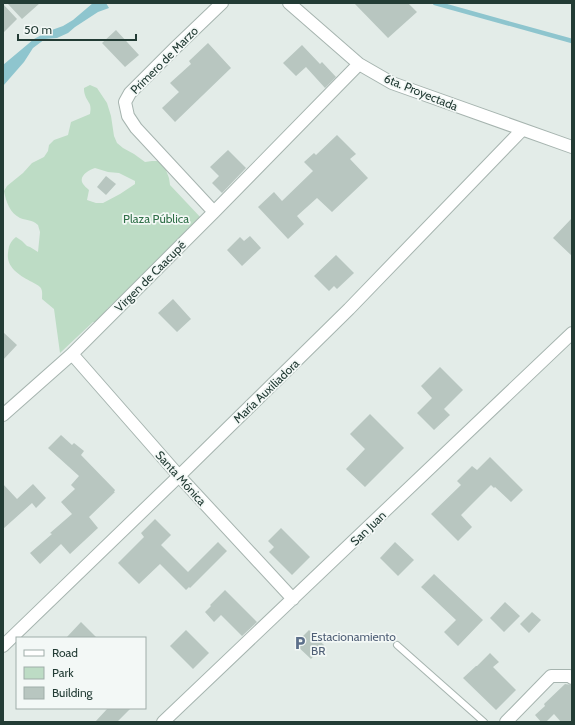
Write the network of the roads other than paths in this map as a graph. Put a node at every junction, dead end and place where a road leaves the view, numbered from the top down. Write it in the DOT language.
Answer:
graph roads {
  1 [pos="222,3"];
  2 [pos="289,3"];
  3 [pos="359,64"];
  4 [pos="522,130"];
  5 [pos="572,148"];
  6 [pos="214,212"];
  7 [pos="572,333"];
  8 [pos="72,354"];
  9 [pos="3,415"];
  10 [pos="179,476"];
  11 [pos="292,599"];
  12 [pos="397,645"];
  13 [pos="3,646"];
  14 [pos="572,678"];
  15 [pos="163,722"];
  16 [pos="484,722"];
  17 [pos="506,722"];
  1 -- 6 [label="street, Primero de Marzo"];
  2 -- 3 [label="street, 6ta. Proyectada"];
  3 -- 4 [label="street, 6ta. Proyectada"];
  3 -- 6 [label="street, Virgen de Caacupé"];
  4 -- 5 [label="street, 6ta. Proyectada"];
  4 -- 10 [label="street, María Auxiliadora"];
  6 -- 8 [label="street, Virgen de Caacupé"];
  7 -- 11 [label="street, San Juan"];
  8 -- 9 [label="street, Virgen de Caacupé"];
  8 -- 10 [label="street, Santa Mónica"];
  10 -- 11 [label="street, Santa Mónica"];
  10 -- 13 [label="street, María Auxiliadora"];
  11 -- 15 [label="street, San Juan"];
  12 -- 16 [label="lane"];
  14 -- 17 [label="street"];
}
